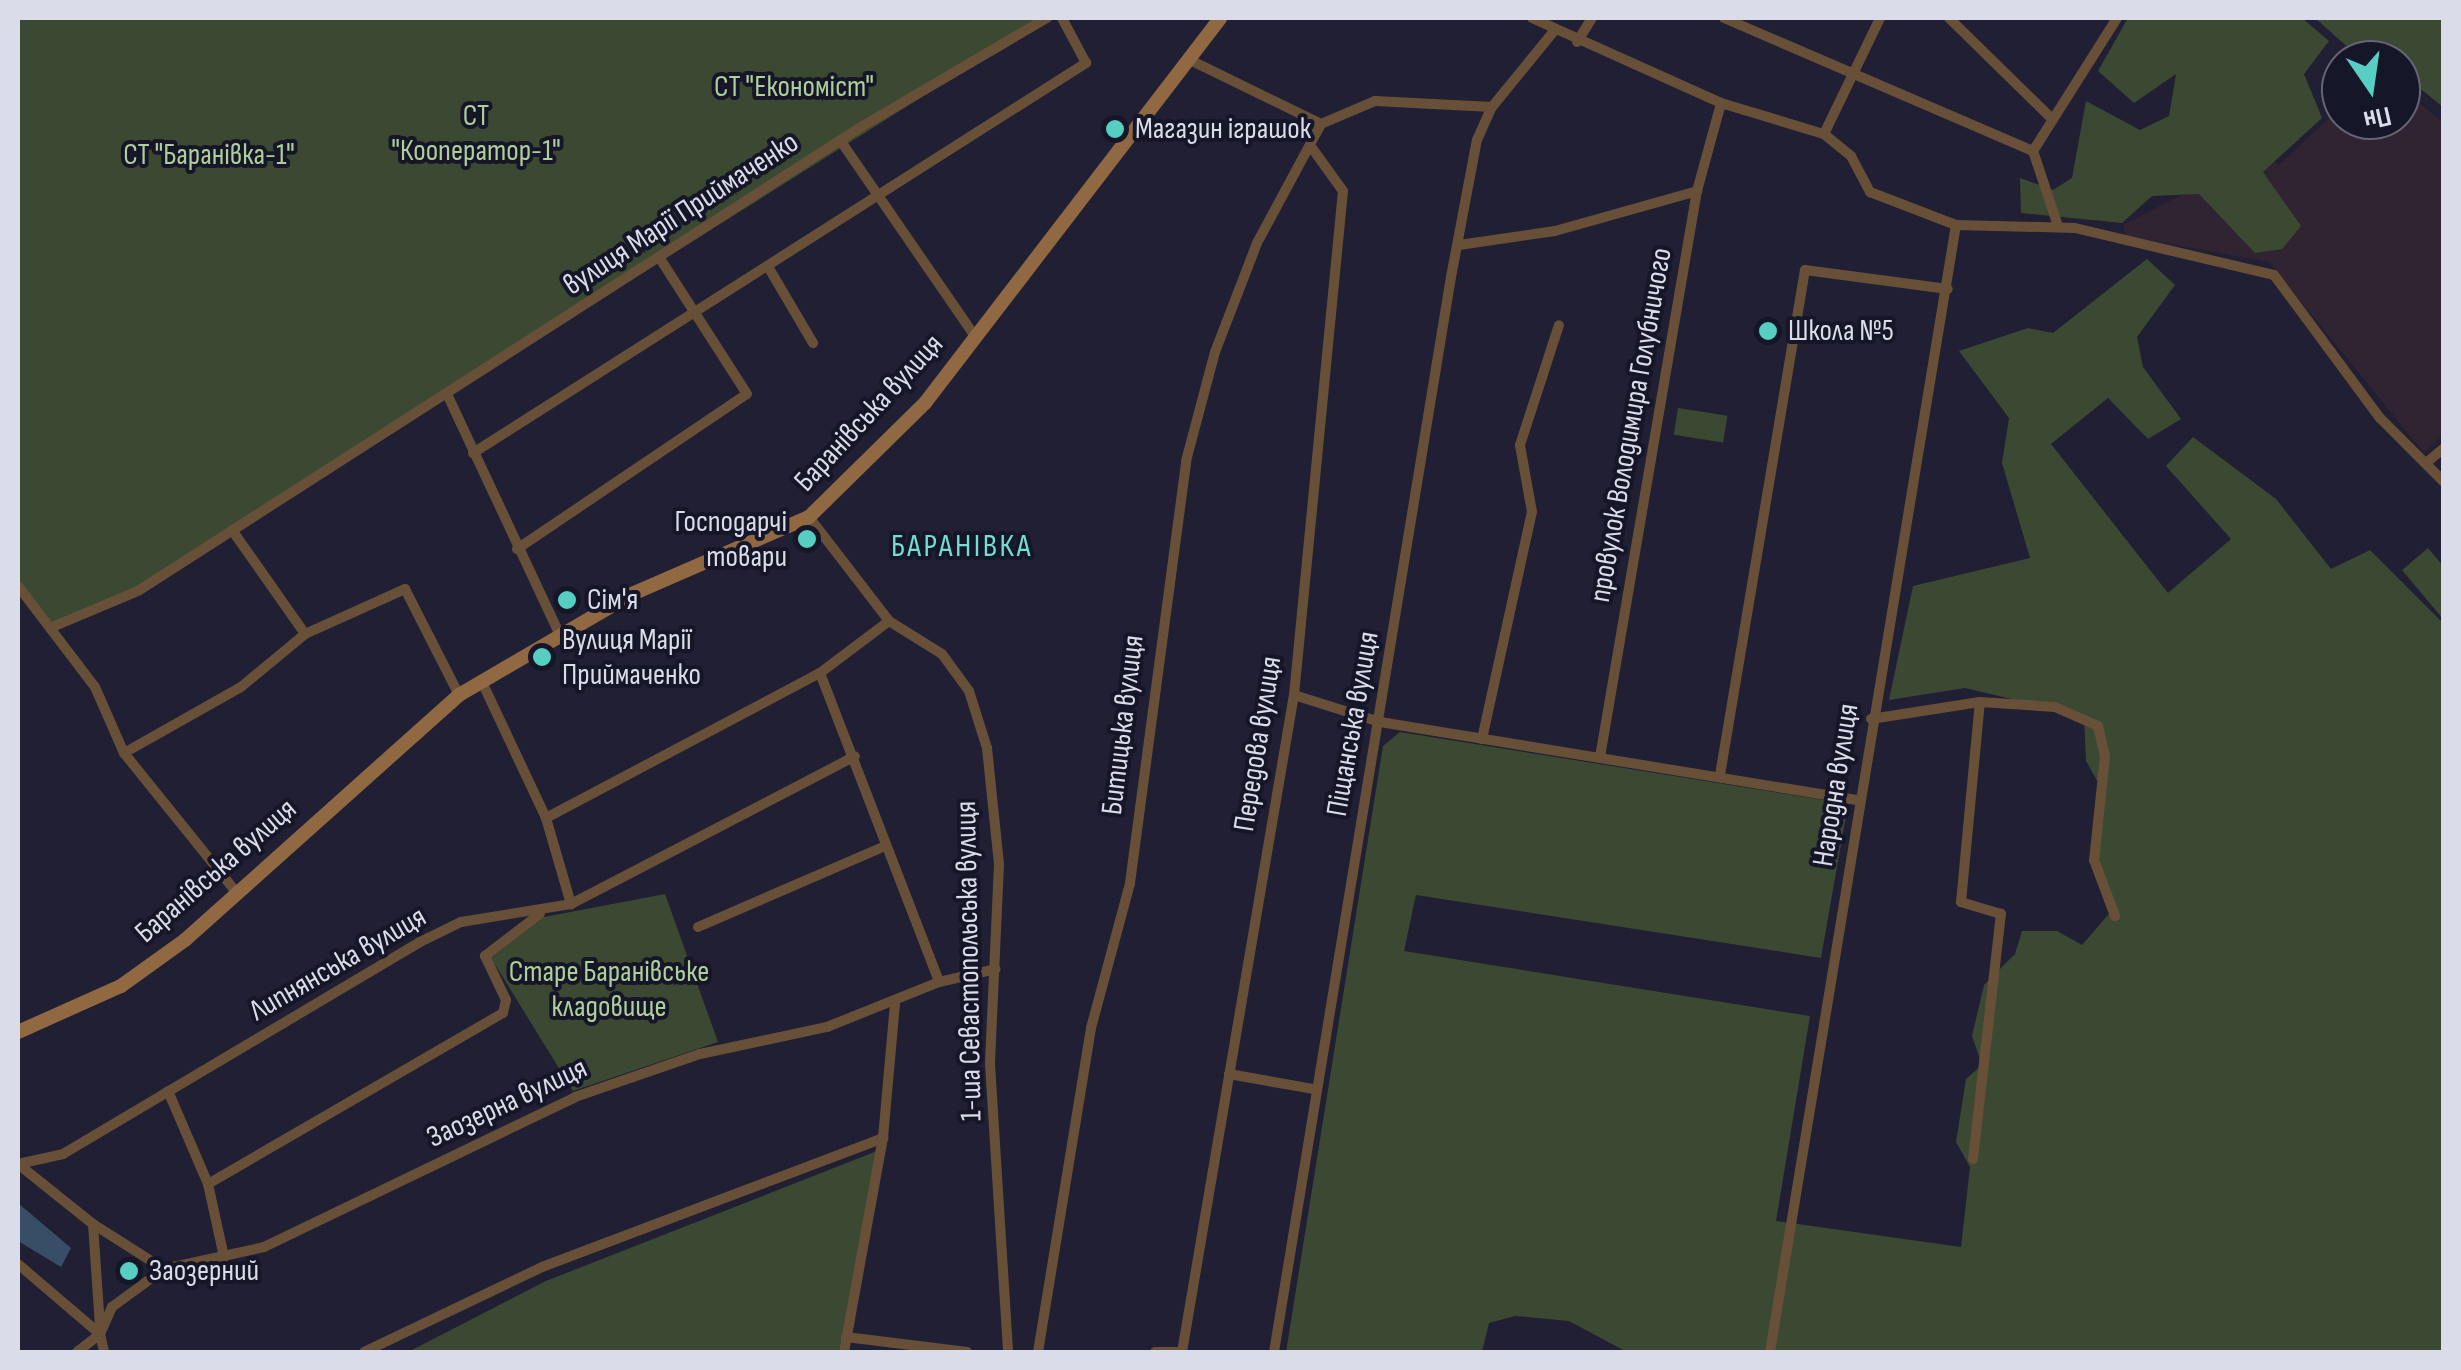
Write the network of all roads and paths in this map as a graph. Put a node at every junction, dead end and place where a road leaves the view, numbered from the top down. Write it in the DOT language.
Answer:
graph roads {
  1 [pos="1047,18"];
  2 [pos="1062,18"];
  3 [pos="1220,18"];
  4 [pos="1532,18"];
  5 [pos="1592,18"];
  6 [pos="1724,18"];
  7 [pos="1880,18"];
  8 [pos="1949,18"];
  9 [pos="2117,18"];
  10 [pos="1554,31"];
  11 [pos="1577,42"];
  12 [pos="1190,60"];
  13 [pos="1850,77"];
  14 [pos="1721,102"];
  15 [pos="1492,108"];
  16 [pos="2050,117"];
  17 [pos="1321,124"];
  18 [pos="1824,134"];
  19 [pos="840,140"];
  20 [pos="1312,148"];
  21 [pos="2033,151"];
  22 [pos="1697,191"];
  23 [pos="878,202"];
  24 [pos="1956,225"];
  25 [pos="2058,226"];
  26 [pos="1459,245"];
  27 [pos="661,260"];
  28 [pos="770,270"];
  29 [pos="1948,288"];
  30 [pos="696,317"];
  31 [pos="1559,325"];
  32 [pos="976,338"];
  33 [pos="813,342"];
  34 [pos="446,394"];
  35 [pos="2444,448"];
  36 [pos="473,453"];
  37 [pos="2426,463"];
  38 [pos="2444,482"];
  39 [pos="809,517"];
  40 [pos="232,530"];
  41 [pos="517,549"];
  42 [pos="18,586"];
  43 [pos="889,621"];
  44 [pos="50,628"];
  45 [pos="305,634"];
  46 [pos="560,635"];
  47 [pos="820,674"];
  48 [pos="482,682"];
  49 [pos="459,695"];
  50 [pos="1294,695"];
  51 [pos="1980,702"];
  52 [pos="1872,719"];
  53 [pos="1380,722"];
  54 [pos="1482,739"];
  55 [pos="124,753"];
  56 [pos="855,756"];
  57 [pos="1600,758"];
  58 [pos="1720,775"];
  59 [pos="1857,800"];
  60 [pos="546,818"];
  61 [pos="885,846"];
  62 [pos="236,892"];
  63 [pos="570,904"];
  64 [pos="540,914"];
  65 [pos="2114,916"];
  66 [pos="698,927"];
  67 [pos="996,969"];
  68 [pos="939,982"];
  69 [pos="895,1003"];
  70 [pos="18,1032"];
  71 [pos="1228,1074"];
  72 [pos="1314,1089"];
  73 [pos="168,1092"];
  74 [pos="883,1138"];
  75 [pos="1973,1160"];
  76 [pos="18,1164"];
  77 [pos="208,1184"];
  78 [pos="93,1224"];
  79 [pos="224,1257"];
  80 [pos="18,1264"];
  81 [pos="164,1269"];
  82 [pos="100,1334"];
  83 [pos="846,1336"];
  84 [pos="77,1352"];
  85 [pos="104,1352"];
  86 [pos="364,1352"];
  87 [pos="844,1352"];
  88 [pos="967,1352"];
  89 [pos="1008,1352"];
  90 [pos="1038,1352"];
  91 [pos="1155,1352"];
  92 [pos="1181,1352"];
  93 [pos="1274,1352"];
  94 [pos="1770,1352"];
  1 -- 19 [label="street, вулиця Марії Приймаченко"];
  2 -- 23 [label="street"];
  3 -- 12 [label="main road, Баранівська вулиця"];
  4 -- 10 [label="street"];
  5 -- 11 [label="street"];
  6 -- 13 [label="street"];
  7 -- 13 [label="street"];
  8 -- 16 [label="street"];
  9 -- 16 [label="street"];
  10 -- 11 [label="street"];
  10 -- 15 [label="street, Піщанська вулиця"];
  11 -- 14 [label="street"];
  12 -- 17 [label="street"];
  12 -- 32 [label="main road, Баранівська вулиця"];
  13 -- 18 [label="street"];
  13 -- 21 [label="street"];
  14 -- 18 [label="street"];
  14 -- 22 [label="street, провулок Володимира Голубничого"];
  15 -- 17 [label="street"];
  15 -- 26 [label="street, Піщанська вулиця"];
  16 -- 21 [label="street"];
  17 -- 20 [label="street, Битицька вулиця"];
  18 -- 24 [label="street"];
  19 -- 23 [label="street"];
  19 -- 27 [label="street, вулиця Марії Приймаченко"];
  20 -- 50 [label="street, Передова вулиця"];
  20 -- 90 [label="street, Битицька вулиця"];
  21 -- 25 [label="street"];
  22 -- 26 [label="street"];
  22 -- 57 [label="street, провулок Володимира Голубничого"];
  23 -- 28 [label="street"];
  23 -- 32 [label="street"];
  24 -- 25 [label="street"];
  24 -- 29 [label="street, Народна вулиця"];
  25 -- 37 [label="street"];
  26 -- 53 [label="street, Піщанська вулиця"];
  27 -- 30 [label="street"];
  27 -- 34 [label="street, вулиця Марії Приймаченко"];
  28 -- 30 [label="street"];
  28 -- 33 [label="street"];
  29 -- 52 [label="street, Народна вулиця"];
  29 -- 58 [label="street"];
  30 -- 36 [label="street"];
  30 -- 41 [label="street"];
  31 -- 54 [label="street"];
  32 -- 39 [label="main road, Баранівська вулиця"];
  34 -- 36 [label="street"];
  34 -- 40 [label="street, вулиця Марії Приймаченко"];
  35 -- 37 [label="street"];
  36 -- 41 [label="street"];
  37 -- 38 [label="street"];
  39 -- 43 [label="street, 1-ша Севастопольська вулиця"];
  39 -- 46 [label="main road, Баранівська вулиця"];
  40 -- 44 [label="street, вулиця Марії Приймаченко"];
  40 -- 45 [label="street"];
  41 -- 46 [label="street"];
  42 -- 44 [label="street"];
  43 -- 47 [label="street"];
  43 -- 67 [label="street, 1-ша Севастопольська вулиця"];
  44 -- 55 [label="street"];
  45 -- 49 [label="street"];
  45 -- 55 [label="street"];
  46 -- 48 [label="main road, Баранівська вулиця"];
  47 -- 56 [label="street"];
  47 -- 60 [label="street"];
  48 -- 49 [label="main road, Баранівська вулиця"];
  48 -- 60 [label="street"];
  49 -- 62 [label="main road, Баранівська вулиця"];
  50 -- 53 [label="street"];
  50 -- 71 [label="street, Передова вулиця"];
  51 -- 52 [label="street"];
  51 -- 65 [label="street"];
  51 -- 75 [label="street"];
  52 -- 59 [label="street, Народна вулиця"];
  53 -- 54 [label="street"];
  53 -- 72 [label="street, Піщанська вулиця"];
  54 -- 57 [label="street"];
  55 -- 62 [label="street"];
  56 -- 61 [label="street"];
  56 -- 63 [label="street, Липнянська вулиця"];
  57 -- 58 [label="street"];
  58 -- 59 [label="street"];
  59 -- 94 [label="street, Народна вулиця"];
  60 -- 63 [label="street"];
  61 -- 66 [label="street"];
  61 -- 68 [label="street"];
  62 -- 70 [label="main road, Баранівська вулиця"];
  63 -- 64 [label="street, Липнянська вулиця"];
  64 -- 73 [label="street, Липнянська вулиця"];
  64 -- 77 [label="street"];
  67 -- 68 [label="street, Заозерна вулиця"];
  67 -- 89 [label="street, 1-ша Севастопольська вулиця"];
  68 -- 69 [label="street, Заозерна вулиця"];
  69 -- 74 [label="street"];
  69 -- 79 [label="street, Заозерна вулиця"];
  71 -- 72 [label="street"];
  71 -- 92 [label="street, Передова вулиця"];
  72 -- 93 [label="street, Піщанська вулиця"];
  73 -- 76 [label="street, Липнянська вулиця"];
  73 -- 77 [label="street"];
  74 -- 83 [label="street"];
  74 -- 86 [label="street"];
  76 -- 78 [label="street"];
  77 -- 79 [label="street"];
  78 -- 81 [label="street"];
  78 -- 82 [label="street"];
  79 -- 81 [label="street, Заозерна вулиця"];
  80 -- 82 [label="street"];
  81 -- 82 [label="street, Заозерна вулиця"];
  82 -- 84 [label="street, Заозерна вулиця"];
  82 -- 85 [label="street"];
  83 -- 87 [label="street"];
  83 -- 88 [label="street"];
  91 -- 92 [label="street"];
}
